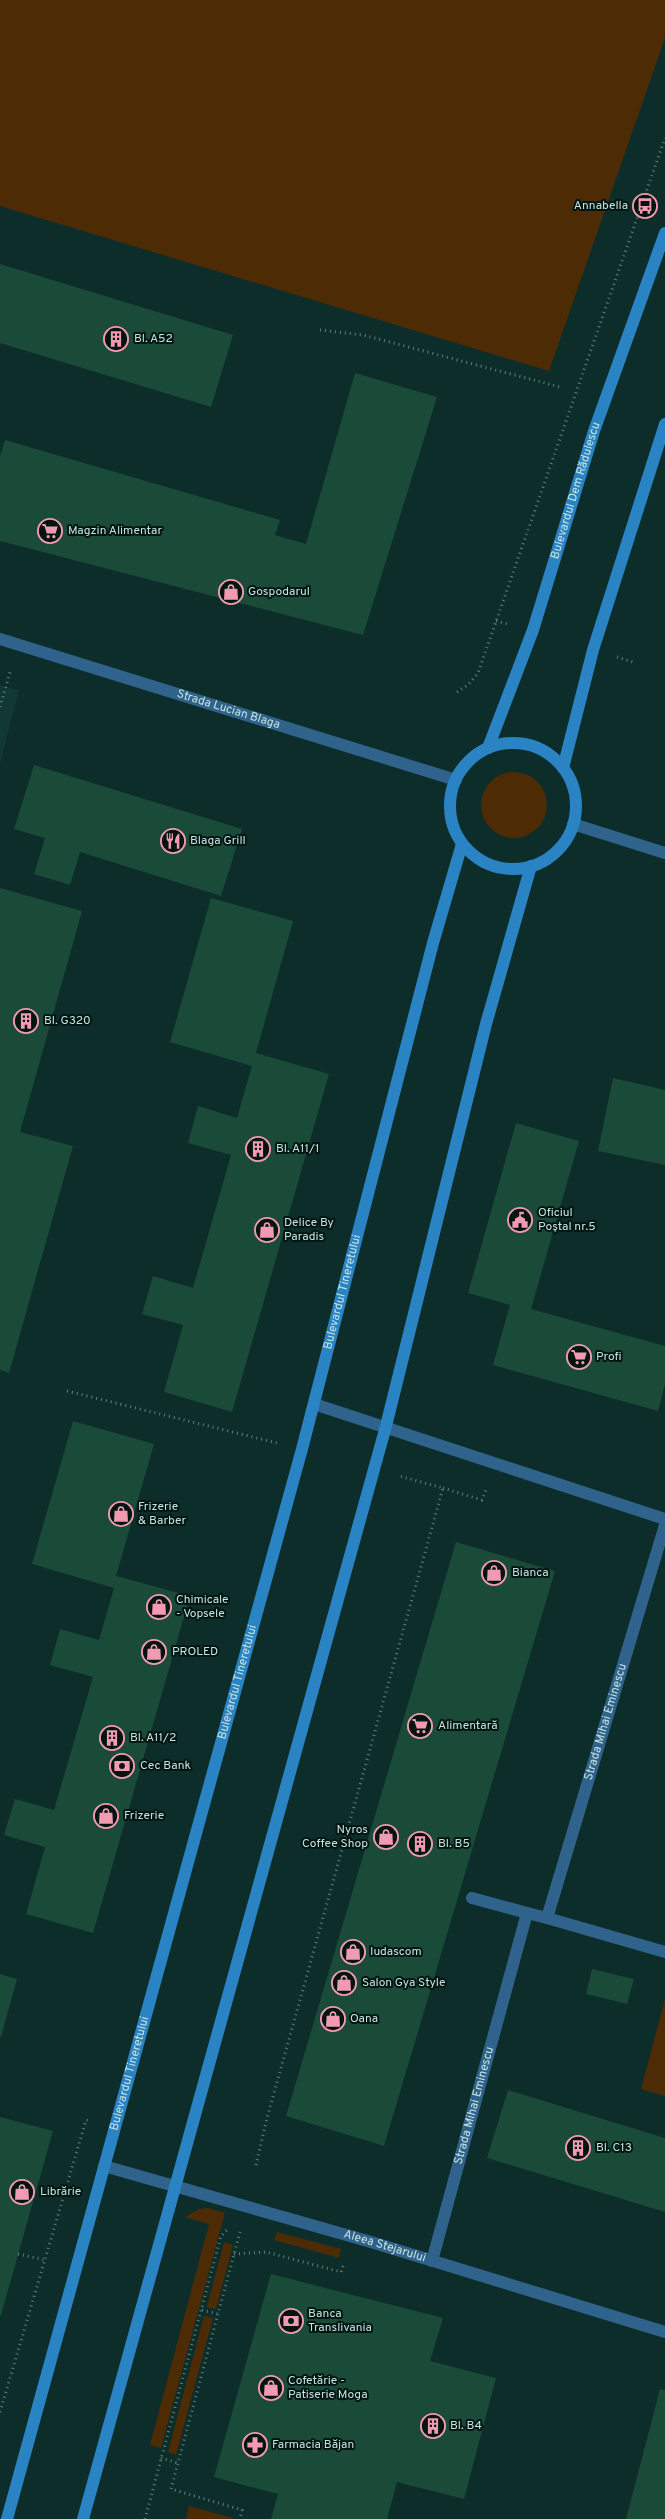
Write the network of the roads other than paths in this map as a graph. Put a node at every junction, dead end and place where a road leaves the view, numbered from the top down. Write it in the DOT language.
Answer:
graph roads {
  1 [pos="665,233"];
  2 [pos="665,424"];
  3 [pos="0,638"];
  4 [pos="488,748"];
  5 [pos="564,768"];
  6 [pos="456,780"];
  7 [pos="573,824"];
  8 [pos="462,844"];
  9 [pos="665,853"];
  10 [pos="530,866"];
  11 [pos="314,1404"];
  12 [pos="386,1426"];
  13 [pos="665,1519"];
  14 [pos="665,1525"];
  15 [pos="472,1898"];
  16 [pos="526,1913"];
  17 [pos="547,1918"];
  18 [pos="665,1952"];
  19 [pos="104,2166"];
  20 [pos="177,2185"];
  21 [pos="432,2261"];
  22 [pos="665,2332"];
  23 [pos="7,2519"];
  24 [pos="83,2519"];
  1 -- 4 [label="main road, Bulevardul Dem Rădulescu"];
  2 -- 5 [label="main road"];
  3 -- 6 [label="street, Strada Lucian Blaga"];
  4 -- 5 [label="main road"];
  4 -- 6 [label="main road"];
  5 -- 7 [label="main road"];
  6 -- 8 [label="main road"];
  7 -- 9 [label="street"];
  7 -- 10 [label="main road"];
  8 -- 10 [label="main road"];
  8 -- 11 [label="main road, Bulevardul Tineretului"];
  10 -- 12 [label="main road"];
  11 -- 12 [label="street"];
  11 -- 19 [label="main road, Bulevardul Tineretului"];
  12 -- 13 [label="street"];
  12 -- 20 [label="main road"];
  14 -- 17 [label="street, Strada Mihai Eminescu"];
  15 -- 16 [label="street"];
  16 -- 17 [label="street"];
  16 -- 21 [label="street, Strada Mihai Eminescu"];
  17 -- 18 [label="street"];
  19 -- 20 [label="street, Aleea Stejarului"];
  19 -- 23 [label="main road, Bulevardul Tineretului"];
  20 -- 21 [label="street, Aleea Stejarului"];
  20 -- 24 [label="main road"];
  21 -- 22 [label="street, Aleea Stejarului"];
}
